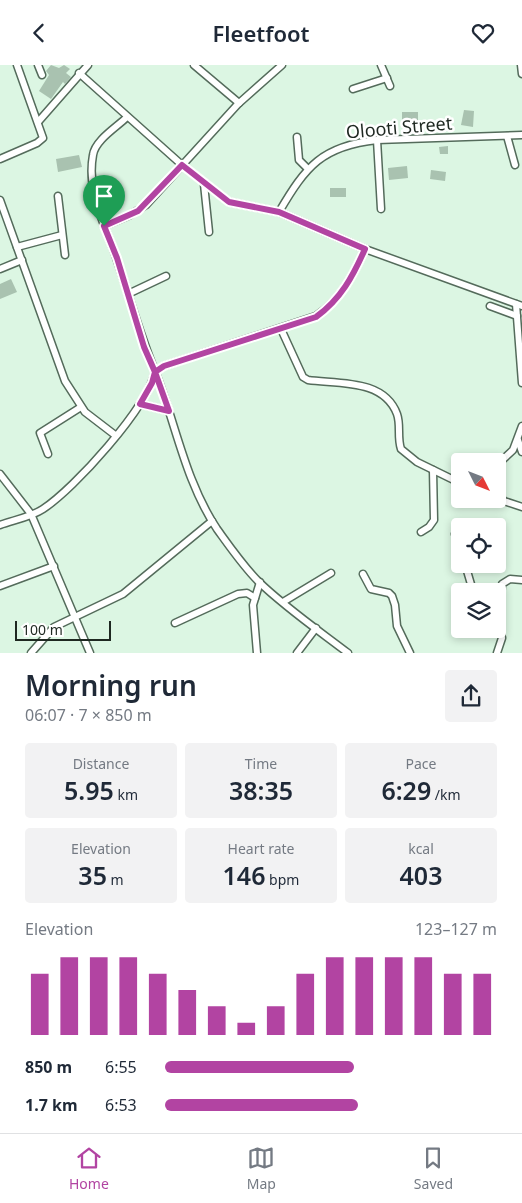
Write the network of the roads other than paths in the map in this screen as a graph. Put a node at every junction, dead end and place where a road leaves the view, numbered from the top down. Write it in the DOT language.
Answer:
graph roads {
  1 [pos="17,65"];
  2 [pos="38,65"];
  3 [pos="88,65"];
  4 [pos="194,65"];
  5 [pos="282,65"];
  6 [pos="381,65"];
  7 [pos="520,65"];
  8 [pos="79,73"];
  9 [pos="522,74"];
  10 [pos="42,75"];
  11 [pos="387,78"];
  12 [pos="390,86"];
  13 [pos="353,89"];
  14 [pos="239,103"];
  15 [pos="127,117"];
  16 [pos="38,122"];
  17 [pos="522,134"];
  18 [pos="507,136"];
  19 [pos="297,137"];
  20 [pos="377,140"];
  21 [pos="0,159"];
  22 [pos="182,165"];
  23 [pos="515,165"];
  24 [pos="307,168"];
  25 [pos="204,183"];
  26 [pos="58,196"];
  27 [pos="0,200"];
  28 [pos="381,209"];
  29 [pos="279,212"];
  30 [pos="104,226"];
  31 [pos="209,232"];
  32 [pos="62,235"];
  33 [pos="17,247"];
  34 [pos="365,249"];
  35 [pos="64,255"];
  36 [pos="22,260"];
  37 [pos="0,269"];
  38 [pos="166,276"];
  39 [pos="128,294"];
  40 [pos="519,305"];
  41 [pos="490,306"];
  42 [pos="517,316"];
  43 [pos="281,329"];
  44 [pos="155,372"];
  45 [pos="522,383"];
  46 [pos="140,404"];
  47 [pos="81,407"];
  48 [pos="169,411"];
  49 [pos="522,426"];
  50 [pos="115,435"];
  51 [pos="518,440"];
  52 [pos="522,452"];
  53 [pos="48,454"];
  54 [pos="506,457"];
  55 [pos="433,470"];
  56 [pos="0,474"];
  57 [pos="451,479"];
  58 [pos="506,502"];
  59 [pos="522,507"];
  60 [pos="31,514"];
  61 [pos="212,521"];
  62 [pos="0,525"];
  63 [pos="421,532"];
  64 [pos="54,566"];
  65 [pos="331,573"];
  66 [pos="363,574"];
  67 [pos="522,580"];
  68 [pos="260,583"];
  69 [pos="504,583"];
  70 [pos="0,585"];
  71 [pos="255,598"];
  72 [pos="283,602"];
  73 [pos="76,616"];
  74 [pos="175,623"];
  75 [pos="316,628"];
  76 [pos="502,638"];
  77 [pos="31,653"];
  78 [pos="90,653"];
  79 [pos="257,653"];
  80 [pos="297,653"];
  81 [pos="348,653"];
  82 [pos="410,653"];
  83 [pos="498,653"];
  1 -- 16 [label="street"];
  2 -- 10 [label="street"];
  3 -- 8 [label="street"];
  4 -- 14 [label="street"];
  5 -- 14 [label="street"];
  6 -- 11 [label="street"];
  7 -- 9 [label="street"];
  8 -- 15 [label="street"];
  8 -- 16 [label="street"];
  11 -- 12 [label="street"];
  11 -- 13 [label="street"];
  14 -- 22 [label="street"];
  15 -- 22 [label="street"];
  15 -- 30 [label="street"];
  16 -- 21 [label="street"];
  17 -- 18 [label="street, Olooti Street"];
  18 -- 20 [label="street, Olooti Street"];
  18 -- 23 [label="street"];
  19 -- 24 [label="street"];
  20 -- 24 [label="street, Olooti Street"];
  20 -- 28 [label="street"];
  22 -- 25 [label="street"];
  22 -- 30 [label="street"];
  24 -- 29 [label="street, Olooti Street"];
  25 -- 29 [label="street"];
  25 -- 31 [label="street"];
  26 -- 32 [label="street"];
  27 -- 33 [label="street"];
  29 -- 34 [label="street"];
  30 -- 39 [label="street"];
  32 -- 33 [label="street"];
  32 -- 35 [label="street"];
  33 -- 36 [label="street"];
  34 -- 40 [label="street"];
  34 -- 43 [label="street"];
  36 -- 37 [label="street"];
  36 -- 47 [label="street"];
  38 -- 39 [label="street"];
  39 -- 44 [label="street"];
  40 -- 42 [label="street"];
  41 -- 42 [label="street"];
  42 -- 45 [label="street"];
  43 -- 44 [label="street"];
  43 -- 55 [label="street"];
  44 -- 46 [label="street"];
  44 -- 48 [label="street"];
  46 -- 48 [label="street"];
  46 -- 50 [label="street"];
  47 -- 50 [label="street"];
  47 -- 53 [label="street"];
  48 -- 61 [label="street"];
  49 -- 51 [label="street"];
  50 -- 60 [label="street"];
  51 -- 52 [label="street"];
  51 -- 54 [label="street"];
  55 -- 57 [label="street"];
  55 -- 63 [label="street"];
  56 -- 60 [label="street"];
  58 -- 59 [label="street"];
  60 -- 62 [label="street"];
  60 -- 64 [label="street"];
  61 -- 68 [label="street"];
  61 -- 73 [label="street"];
  64 -- 70 [label="street"];
  64 -- 73 [label="street"];
  65 -- 72 [label="street"];
  66 -- 82 [label="street"];
  67 -- 69 [label="street"];
  68 -- 71 [label="street"];
  68 -- 72 [label="street"];
  71 -- 74 [label="street"];
  71 -- 79 [label="street"];
  72 -- 75 [label="street"];
  73 -- 77 [label="street"];
  73 -- 78 [label="street"];
  75 -- 80 [label="street"];
  75 -- 81 [label="street"];
  76 -- 83 [label="street"];
}
